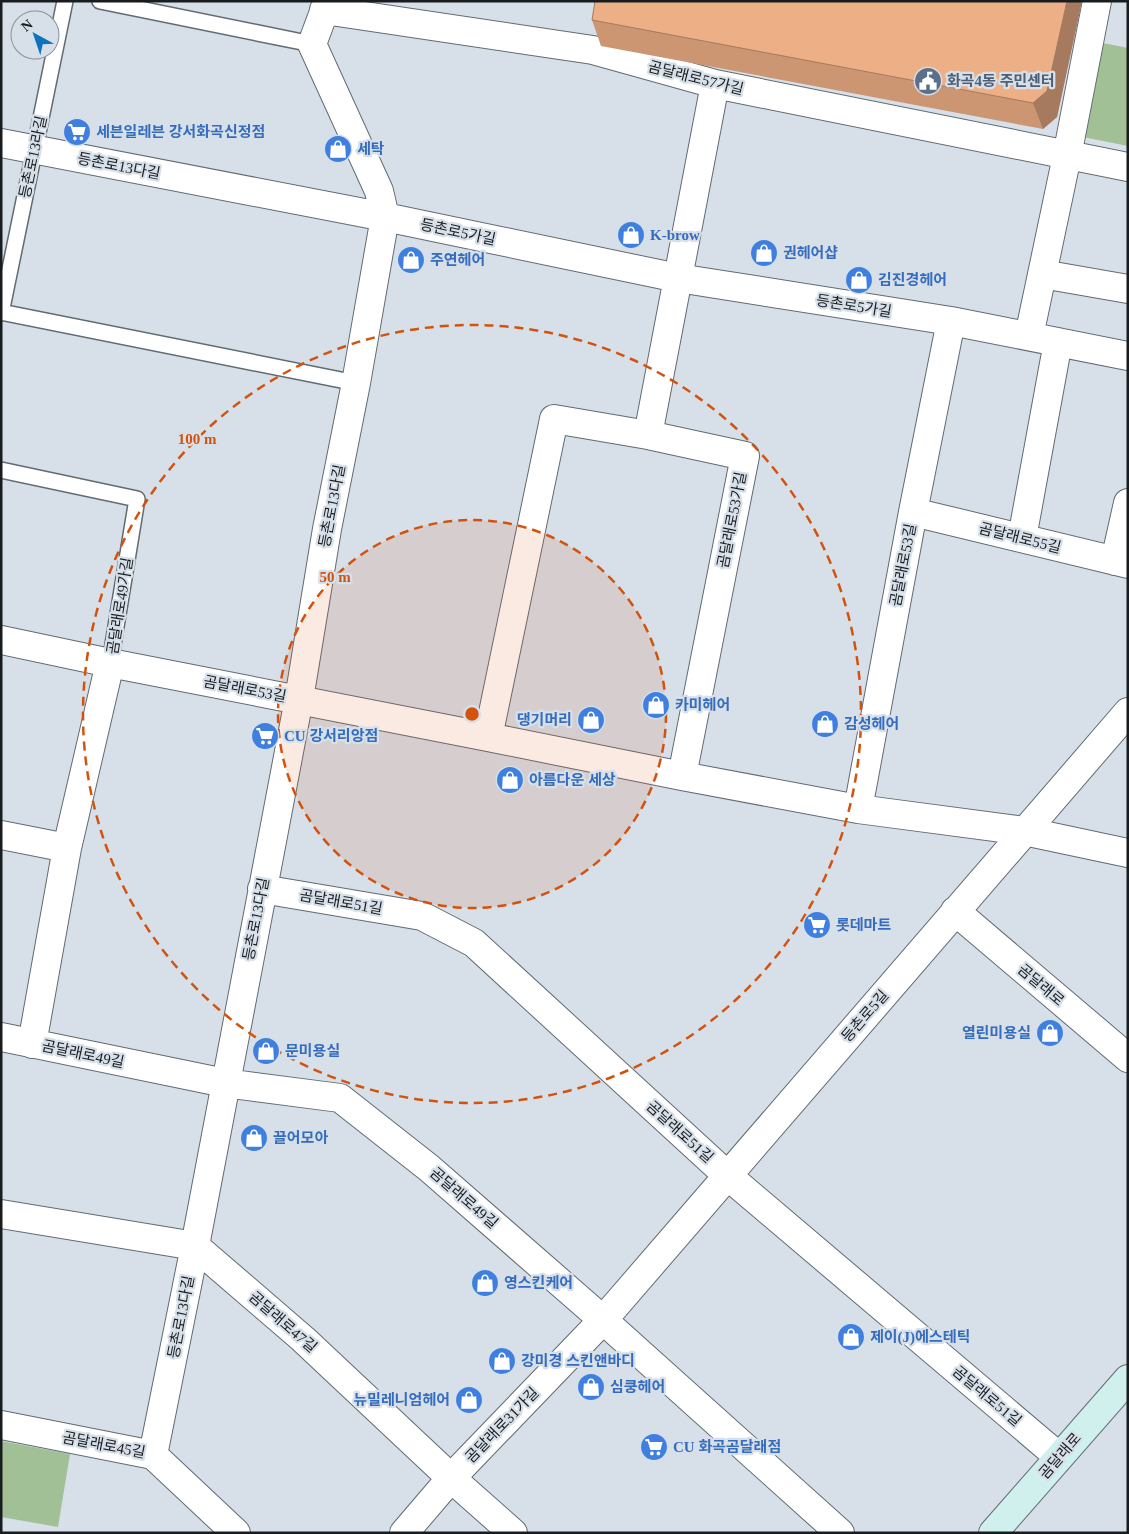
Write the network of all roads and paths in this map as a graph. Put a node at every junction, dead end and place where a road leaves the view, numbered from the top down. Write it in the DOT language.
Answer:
graph roads {
  1 [pos="65,1"];
  2 [pos="100,1"];
  3 [pos="1097,1"];
  4 [pos="326,6"];
  5 [pos="312,44"];
  6 [pos="715,84"];
  7 [pos="1,143"];
  8 [pos="35,150"];
  9 [pos="1067,156"];
  10 [pos="1128,167"];
  11 [pos="385,217"];
  12 [pos="1042,274"];
  13 [pos="678,278"];
  14 [pos="1128,289"];
  15 [pos="1,312"];
  16 [pos="951,321"];
  17 [pos="1029,336"];
  18 [pos="1058,342"];
  19 [pos="1128,356"];
  20 [pos="356,383"];
  21 [pos="648,435"];
  22 [pos="1,470"];
  23 [pos="1128,503"];
  24 [pos="912,512"];
  25 [pos="1022,538"];
  26 [pos="1122,562"];
  27 [pos="1,640"];
  28 [pos="110,663"];
  29 [pos="299,699"];
  30 [pos="1128,712"];
  31 [pos="488,737"];
  32 [pos="682,776"];
  33 [pos="858,809"];
  34 [pos="1024,831"];
  35 [pos="1,835"];
  36 [pos="67,848"];
  37 [pos="1128,853"];
  38 [pos="262,889"];
  39 [pos="955,911"];
  40 [pos="1,1037"];
  41 [pos="32,1044"];
  42 [pos="1128,1058"];
  43 [pos="225,1083"];
  44 [pos="728,1176"];
  45 [pos="1,1214"];
  46 [pos="195,1246"];
  47 [pos="603,1320"];
  48 [pos="1128,1379"];
  49 [pos="1,1425"];
  50 [pos="153,1455"];
  51 [pos="1059,1457"];
  52 [pos="452,1478"];
  53 [pos="236,1533"];
  54 [pos="404,1533"];
  55 [pos="513,1533"];
  56 [pos="840,1533"];
  57 [pos="993,1533"];
  1 -- 8 [label="lane, 등촌로13라길"];
  2 -- 5 [label="lane"];
  3 -- 9 [label="street"];
  4 -- 5 [label="street"];
  4 -- 6 [label="street, 곰달래로57가길"];
  5 -- 11 [label="street, 등촌로13다길"];
  6 -- 9 [label="street, 곰달래로57가길"];
  6 -- 13 [label="street"];
  7 -- 8 [label="street, 등촌로13다길"];
  8 -- 11 [label="street, 등촌로13다길"];
  8 -- 15 [label="lane, 등촌로13라길"];
  9 -- 10 [label="street, 곰달래로57가길"];
  9 -- 12 [label="street"];
  11 -- 13 [label="street, 등촌로5가길"];
  11 -- 20 [label="street, 등촌로13다길"];
  12 -- 14 [label="street"];
  12 -- 17 [label="street"];
  13 -- 16 [label="street, 등촌로5가길"];
  13 -- 21 [label="street"];
  15 -- 20 [label="lane"];
  16 -- 17 [label="street, 등촌로5가길"];
  16 -- 24 [label="street, 곰달래로53길"];
  17 -- 18 [label="street, 등촌로5가길"];
  18 -- 19 [label="street, 등촌로5가길"];
  18 -- 25 [label="street"];
  20 -- 29 [label="street, 등촌로13다길"];
  21 -- 31 [label="street, 곰달래로53가길"];
  21 -- 32 [label="street, 곰달래로53가길"];
  22 -- 28 [label="lane, 곰달래로49가길"];
  23 -- 26 [label="street"];
  24 -- 25 [label="street, 곰달래로55길"];
  24 -- 33 [label="street, 곰달래로53길"];
  25 -- 26 [label="street, 곰달래로55길"];
  27 -- 28 [label="street, 곰달래로53길"];
  28 -- 29 [label="street, 곰달래로53길"];
  28 -- 36 [label="street, 곰달래로49가길"];
  29 -- 31 [label="street, 곰달래로53길"];
  29 -- 38 [label="street, 등촌로13다길"];
  30 -- 34 [label="street, 등촌로5길"];
  31 -- 32 [label="street, 곰달래로53길"];
  32 -- 33 [label="street, 곰달래로53길"];
  33 -- 34 [label="street, 곰달래로53길"];
  34 -- 37 [label="street, 곰달래로53길"];
  34 -- 39 [label="street, 등촌로5길"];
  35 -- 36 [label="street"];
  36 -- 41 [label="street, 곰달래로49가길"];
  38 -- 43 [label="street, 등촌로13다길"];
  38 -- 44 [label="street, 곰달래로51길"];
  39 -- 42 [label="street, 곰달래로"];
  39 -- 44 [label="street, 등촌로5길"];
  40 -- 41 [label="street, 곰달래로49길"];
  41 -- 43 [label="street, 곰달래로49길"];
  43 -- 46 [label="street, 등촌로13다길"];
  43 -- 47 [label="street, 곰달래로49길"];
  44 -- 47 [label="street, 등촌로5길"];
  44 -- 51 [label="street, 곰달래로51길"];
  45 -- 46 [label="street"];
  46 -- 50 [label="street, 등촌로13다길"];
  46 -- 52 [label="street, 곰달래로47길"];
  47 -- 52 [label="street, 곰달래로31가길"];
  47 -- 56 [label="street, 곰달래로49길"];
  48 -- 51 [label="street, 곰달래로"];
  49 -- 50 [label="street, 곰달래로45길"];
  50 -- 53 [label="street, 곰달래로45길"];
  51 -- 57 [label="street, 곰달래로"];
  52 -- 54 [label="street, 곰달래로31가길"];
  52 -- 55 [label="street, 곰달래로47길"];
}
